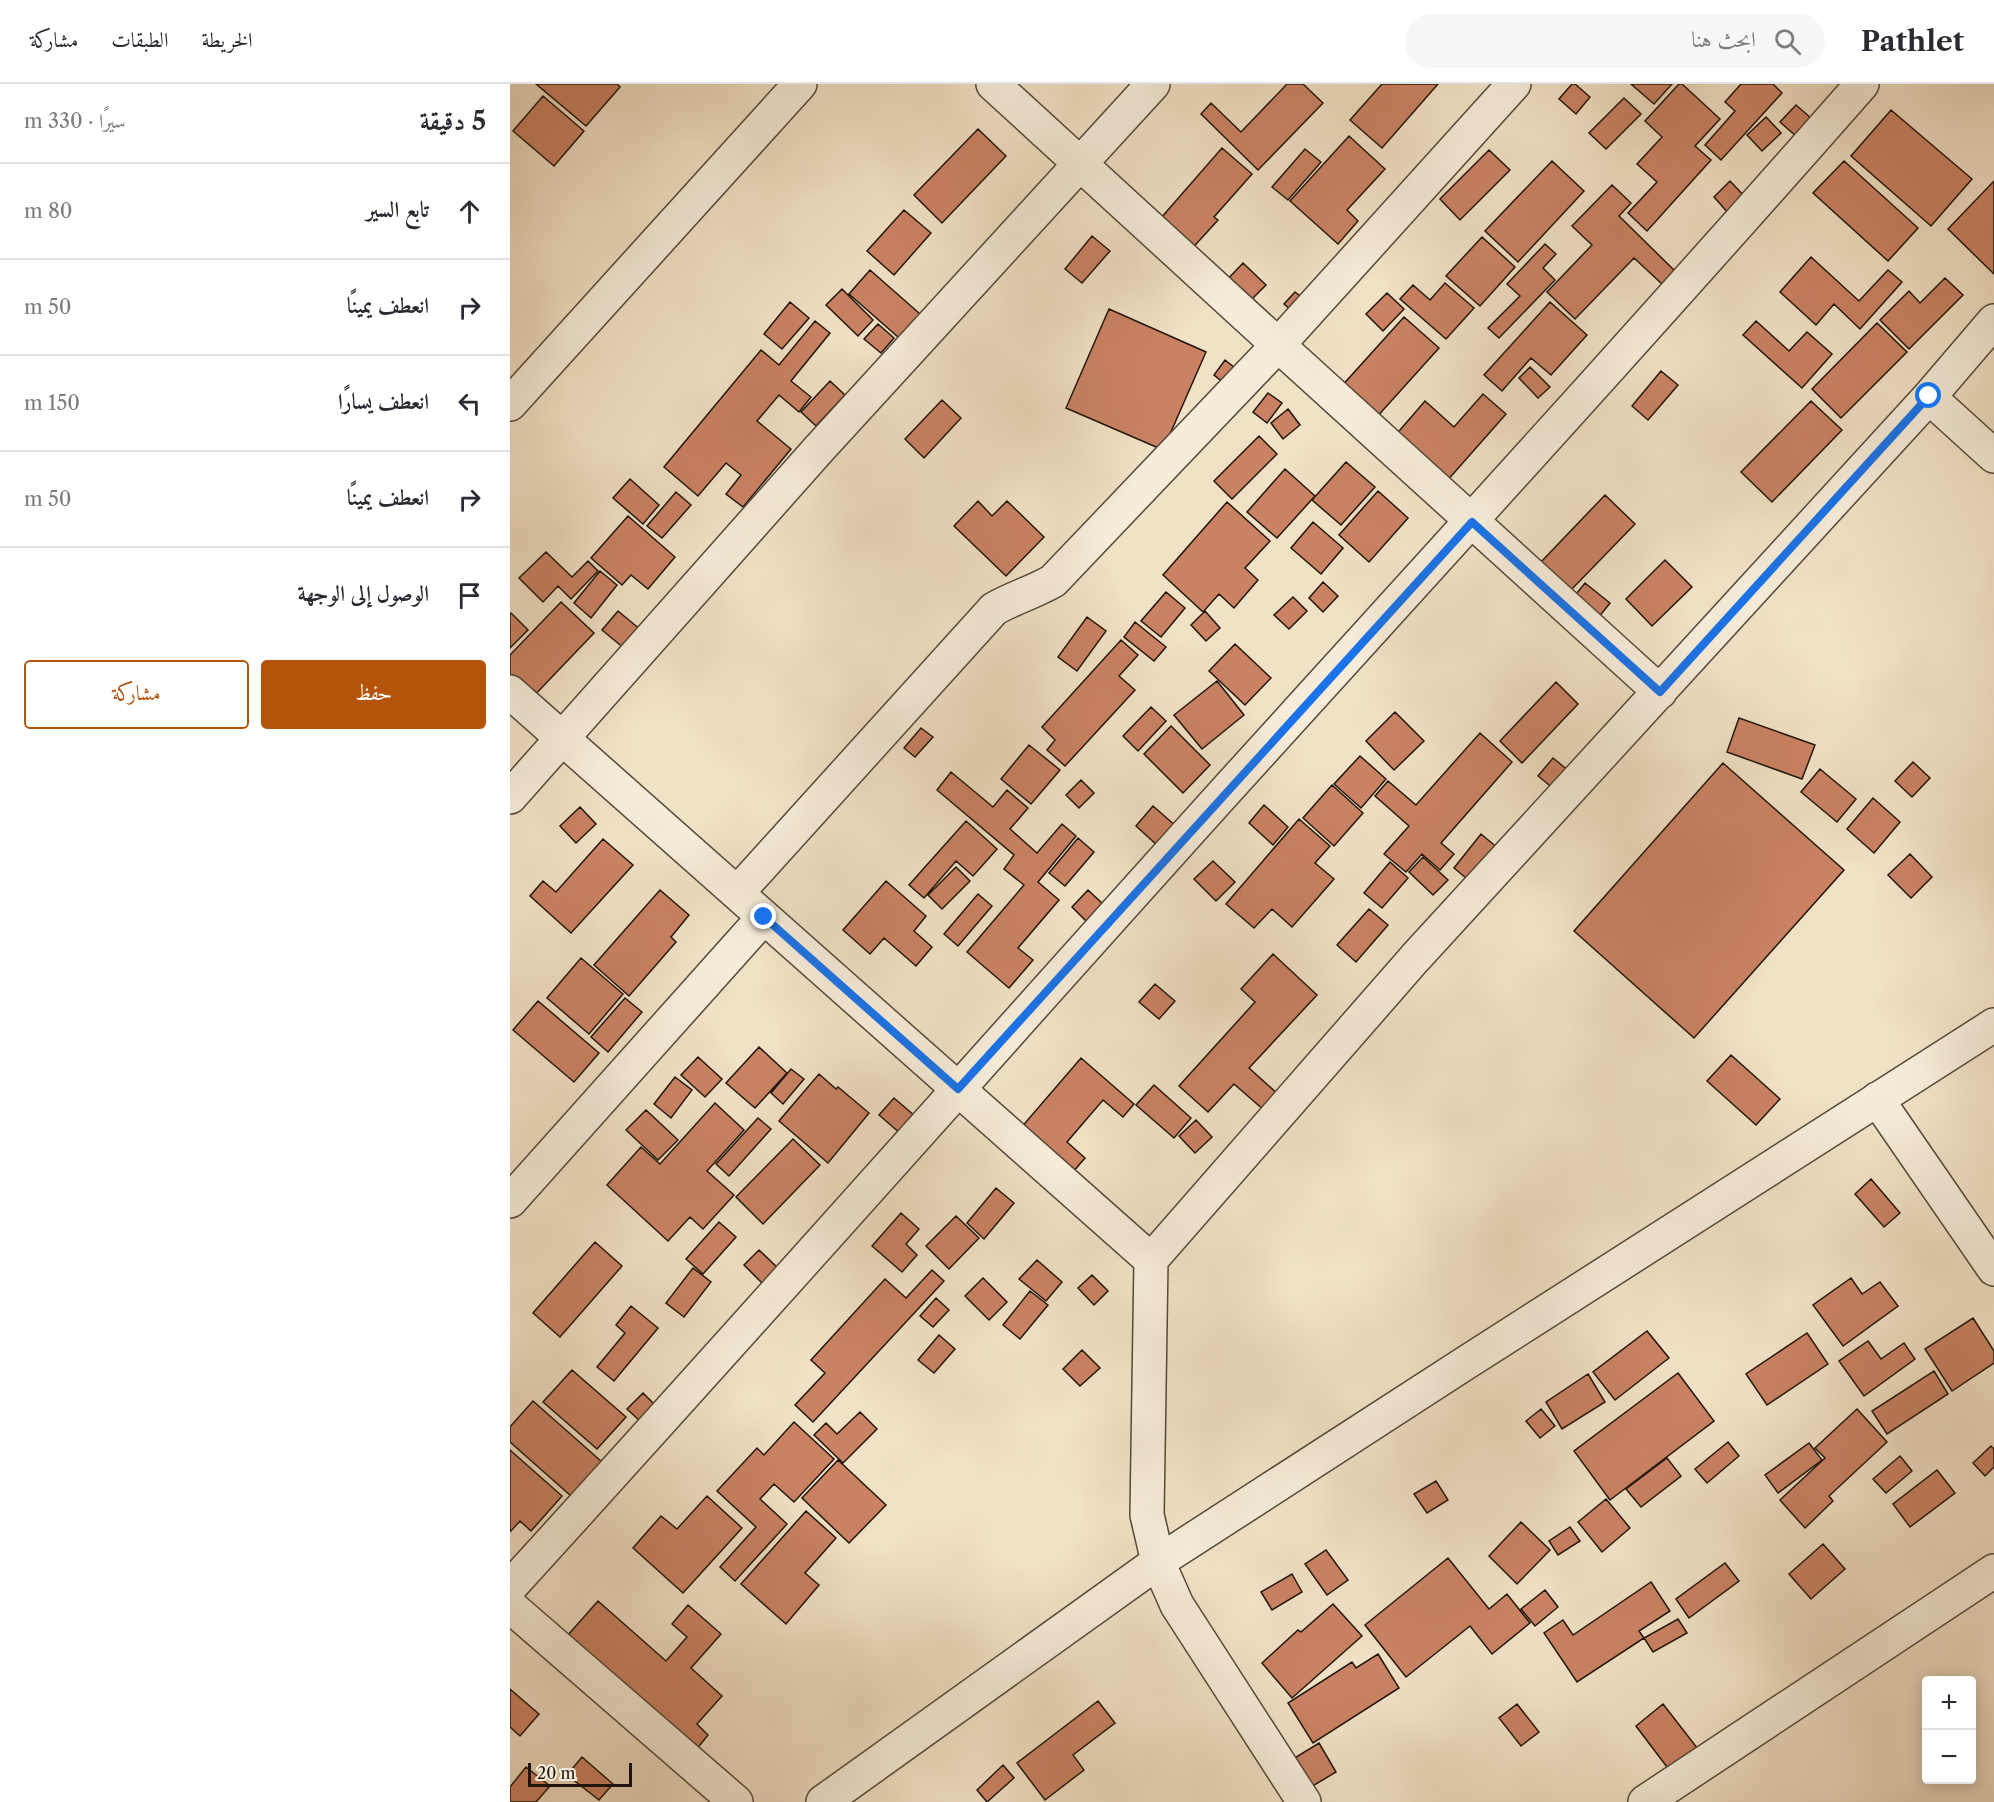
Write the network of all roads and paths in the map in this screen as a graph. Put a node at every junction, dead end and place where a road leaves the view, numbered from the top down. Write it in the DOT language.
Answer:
graph roads {
  1 [pos="800,84"];
  2 [pos="993,84"];
  3 [pos="1153,84"];
  4 [pos="1514,84"];
  5 [pos="1862,84"];
  6 [pos="1081,164"];
  7 [pos="1994,321"];
  8 [pos="1278,345"];
  9 [pos="1929,396"];
  10 [pos="510,404"];
  11 [pos="1994,456"];
  12 [pos="1472,522"];
  13 [pos="510,692"];
  14 [pos="1660,692"];
  15 [pos="561,737"];
  16 [pos="510,797"];
  17 [pos="737,893"];
  18 [pos="764,917"];
  19 [pos="1994,1025"];
  20 [pos="958,1089"];
  21 [pos="1877,1099"];
  22 [pos="510,1201"];
  23 [pos="1151,1260"];
  24 [pos="1994,1269"];
  25 [pos="1158,1562"];
  26 [pos="1994,1572"];
  27 [pos="510,1587"];
  28 [pos="510,1606"];
  29 [pos="736,1802"];
  30 [pos="822,1802"];
  31 [pos="1304,1802"];
  32 [pos="1645,1802"];
  1 -- 10 [label="street"];
  2 -- 6 [label="street"];
  3 -- 6 [label="street"];
  4 -- 8 [label="street"];
  5 -- 12 [label="street"];
  6 -- 8 [label="street"];
  6 -- 15 [label="street"];
  7 -- 9 [label="street"];
  8 -- 12 [label="street"];
  8 -- 17 [label="street"];
  9 -- 11 [label="street"];
  9 -- 14 [label="street"];
  12 -- 14 [label="street"];
  12 -- 20 [label="street"];
  13 -- 15 [label="street"];
  14 -- 23 [label="street"];
  15 -- 16 [label="street"];
  15 -- 17 [label="street"];
  17 -- 18 [label="street"];
  18 -- 20 [label="street"];
  18 -- 22 [label="street"];
  19 -- 21 [label="street"];
  20 -- 23 [label="street"];
  20 -- 27 [label="street"];
  21 -- 24 [label="street"];
  21 -- 25 [label="street"];
  23 -- 25 [label="street"];
  25 -- 30 [label="street"];
  25 -- 31 [label="street"];
  26 -- 32 [label="street"];
  28 -- 29 [label="street"];
}
